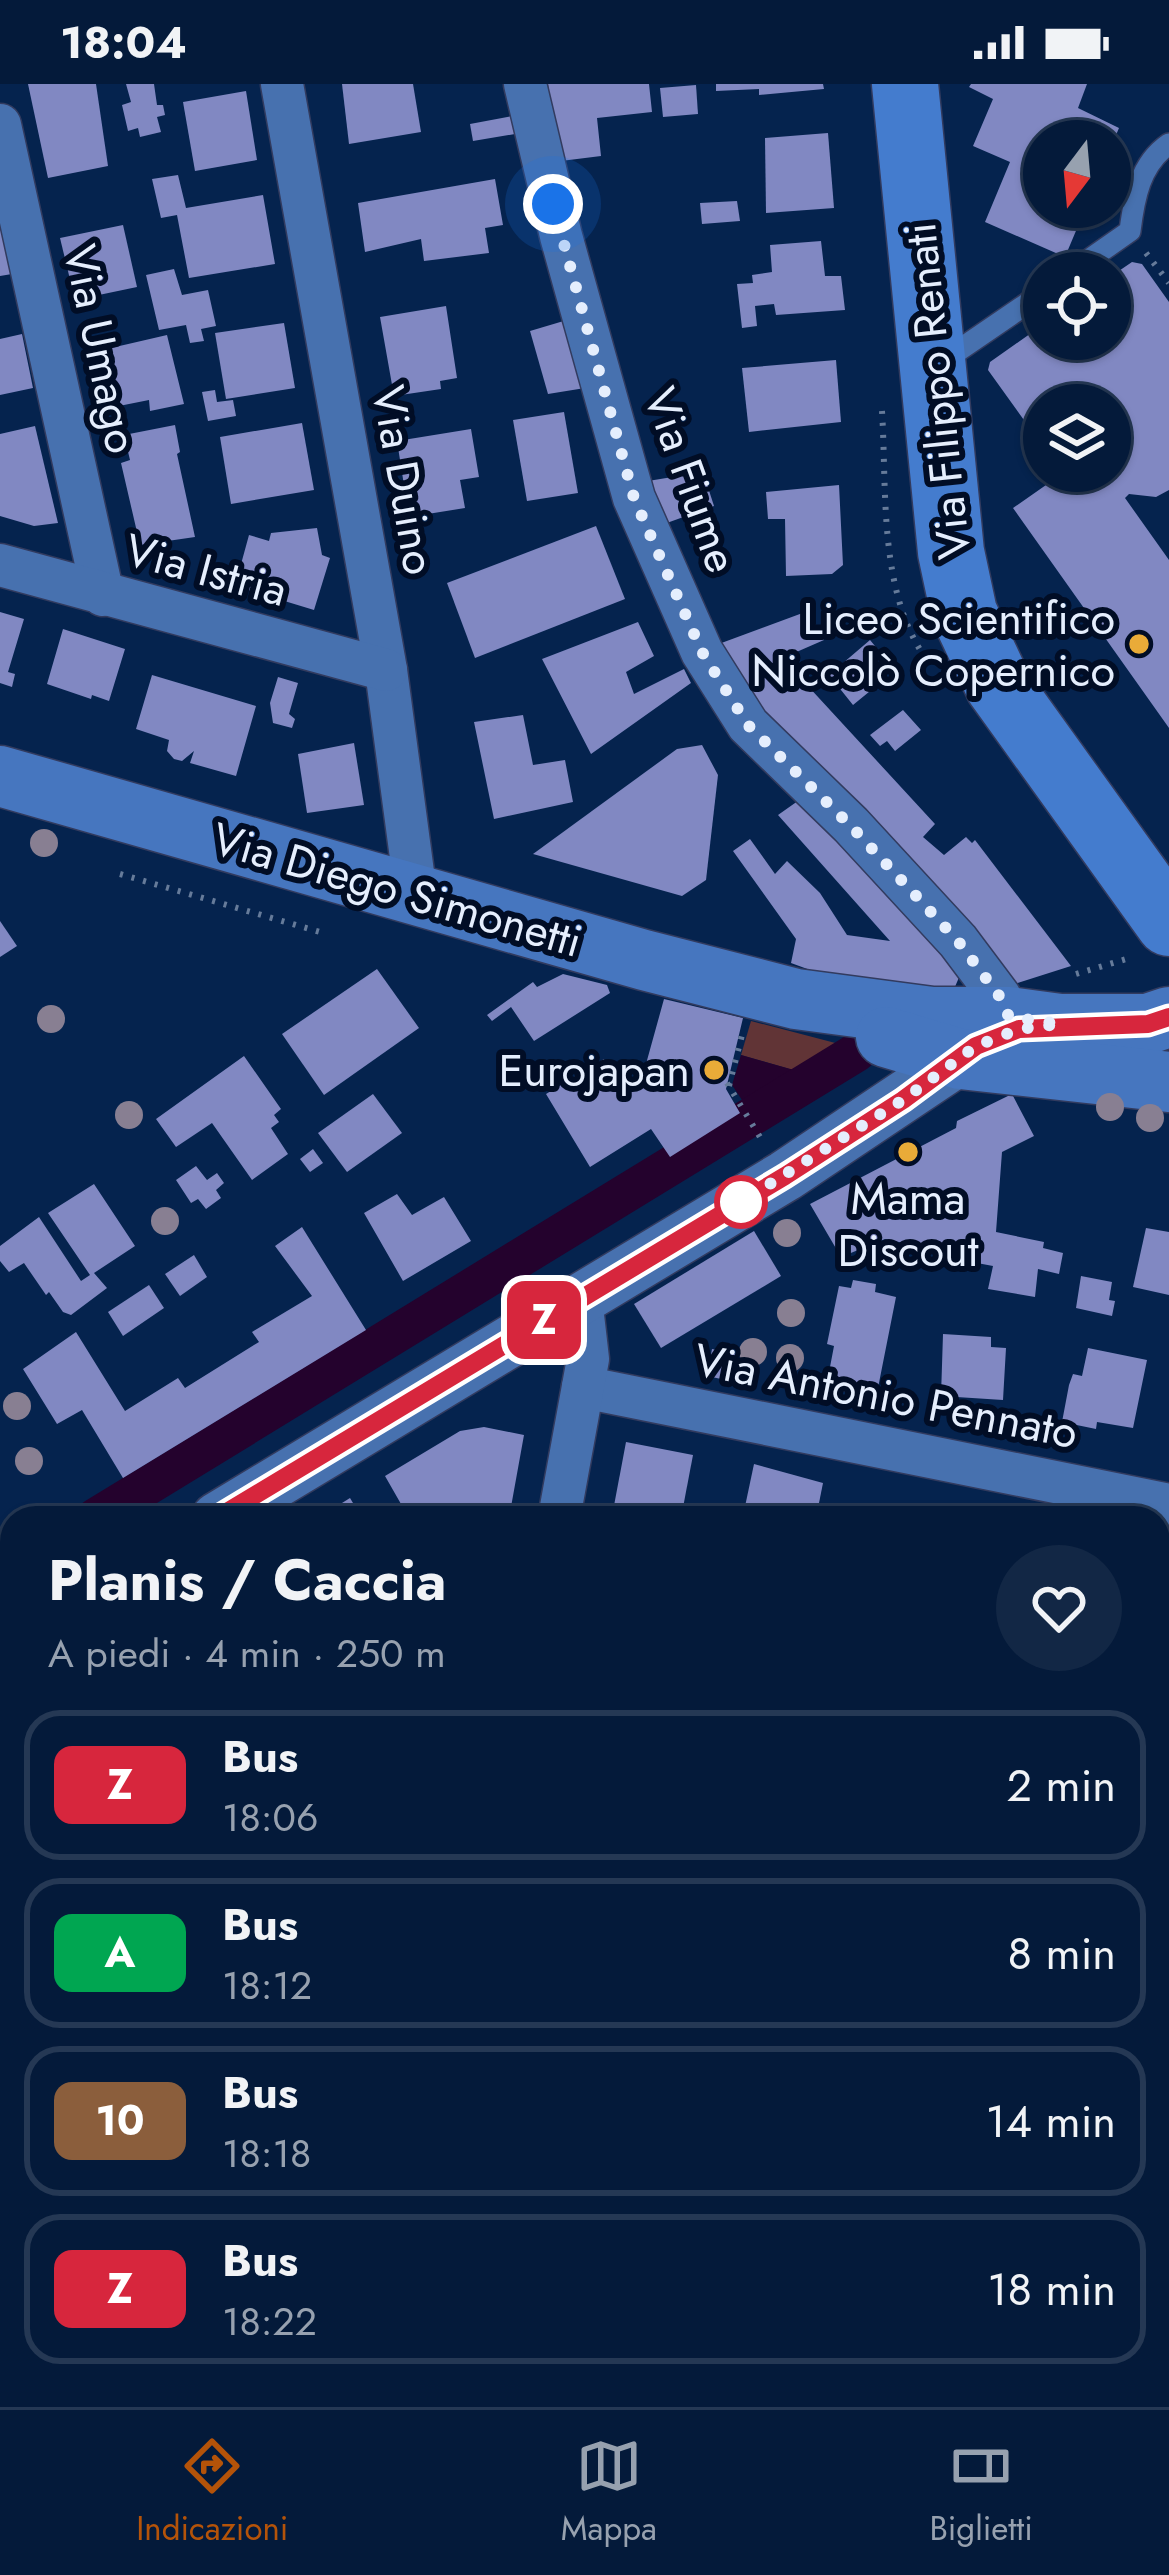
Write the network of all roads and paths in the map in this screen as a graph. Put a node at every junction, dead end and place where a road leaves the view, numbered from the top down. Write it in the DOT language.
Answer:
graph roads {
  1 [pos="282,84"];
  2 [pos="525,84"];
  3 [pos="905,84"];
  4 [pos="0,125"];
  5 [pos="1169,144"];
  6 [pos="1130,231"];
  7 [pos="1100,252"];
  8 [pos="1169,284"];
  9 [pos="1023,306"];
  10 [pos="933,368"];
  11 [pos="0,565"];
  12 [pos="103,595"];
  13 [pos="386,670"];
  14 [pos="19,781"];
  15 [pos="120,874"];
  16 [pos="416,896"];
  17 [pos="1169,923"];
  18 [pos="320,932"];
  19 [pos="772,1007"];
  20 [pos="1169,1017"];
  21 [pos="1034,1021"];
  22 [pos="871,1030"];
  23 [pos="960,1059"];
  24 [pos="1169,1082"];
  25 [pos="882,1114"];
  26 [pos="758,1133"];
  27 [pos="581,1298"];
  28 [pos="583,1388"];
  29 [pos="1169,1505"];
  30 [pos="237,1506"];
  31 [pos="561,1506"];
  1 -- 13 [label="street, Via Duino"];
  2 -- 21 [label="street, Via Fiume"];
  3 -- 10 [label="main road, Via Filippo Renati"];
  4 -- 12 [label="street, Via Umago"];
  5 -- 6 [label="lane"];
  6 -- 7 [label="lane"];
  6 -- 8 [label="path"];
  9 -- 10 [label="lane"];
  10 -- 17 [label="main road, Via Filippo Renati"];
  11 -- 12 [label="street, Via Istria"];
  12 -- 13 [label="street, Via Istria"];
  13 -- 16 [label="street, Via Duino"];
  14 -- 16 [label="main road, Via Diego Simonetti"];
  15 -- 18 [label="path"];
  16 -- 19 [label="main road, Via Diego Simonetti"];
  19 -- 21 [label="main road, Via Diego Simonetti"];
  19 -- 22 [label="main road, Via Diego Simonetti"];
  19 -- 26 [label="path"];
  20 -- 21 [label="main road"];
  21 -- 23 [label="main road"];
  22 -- 23 [label="main road, Via Diego Simonetti"];
  22 -- 25 [label="street"];
  23 -- 24 [label="main road, Via Diego Simonetti"];
  23 -- 25 [label="street"];
  25 -- 27 [label="street"];
  27 -- 28 [label="street"];
  27 -- 30 [label="street"];
  28 -- 29 [label="street, Via Antonio Pennato"];
  28 -- 31 [label="street"];
}
